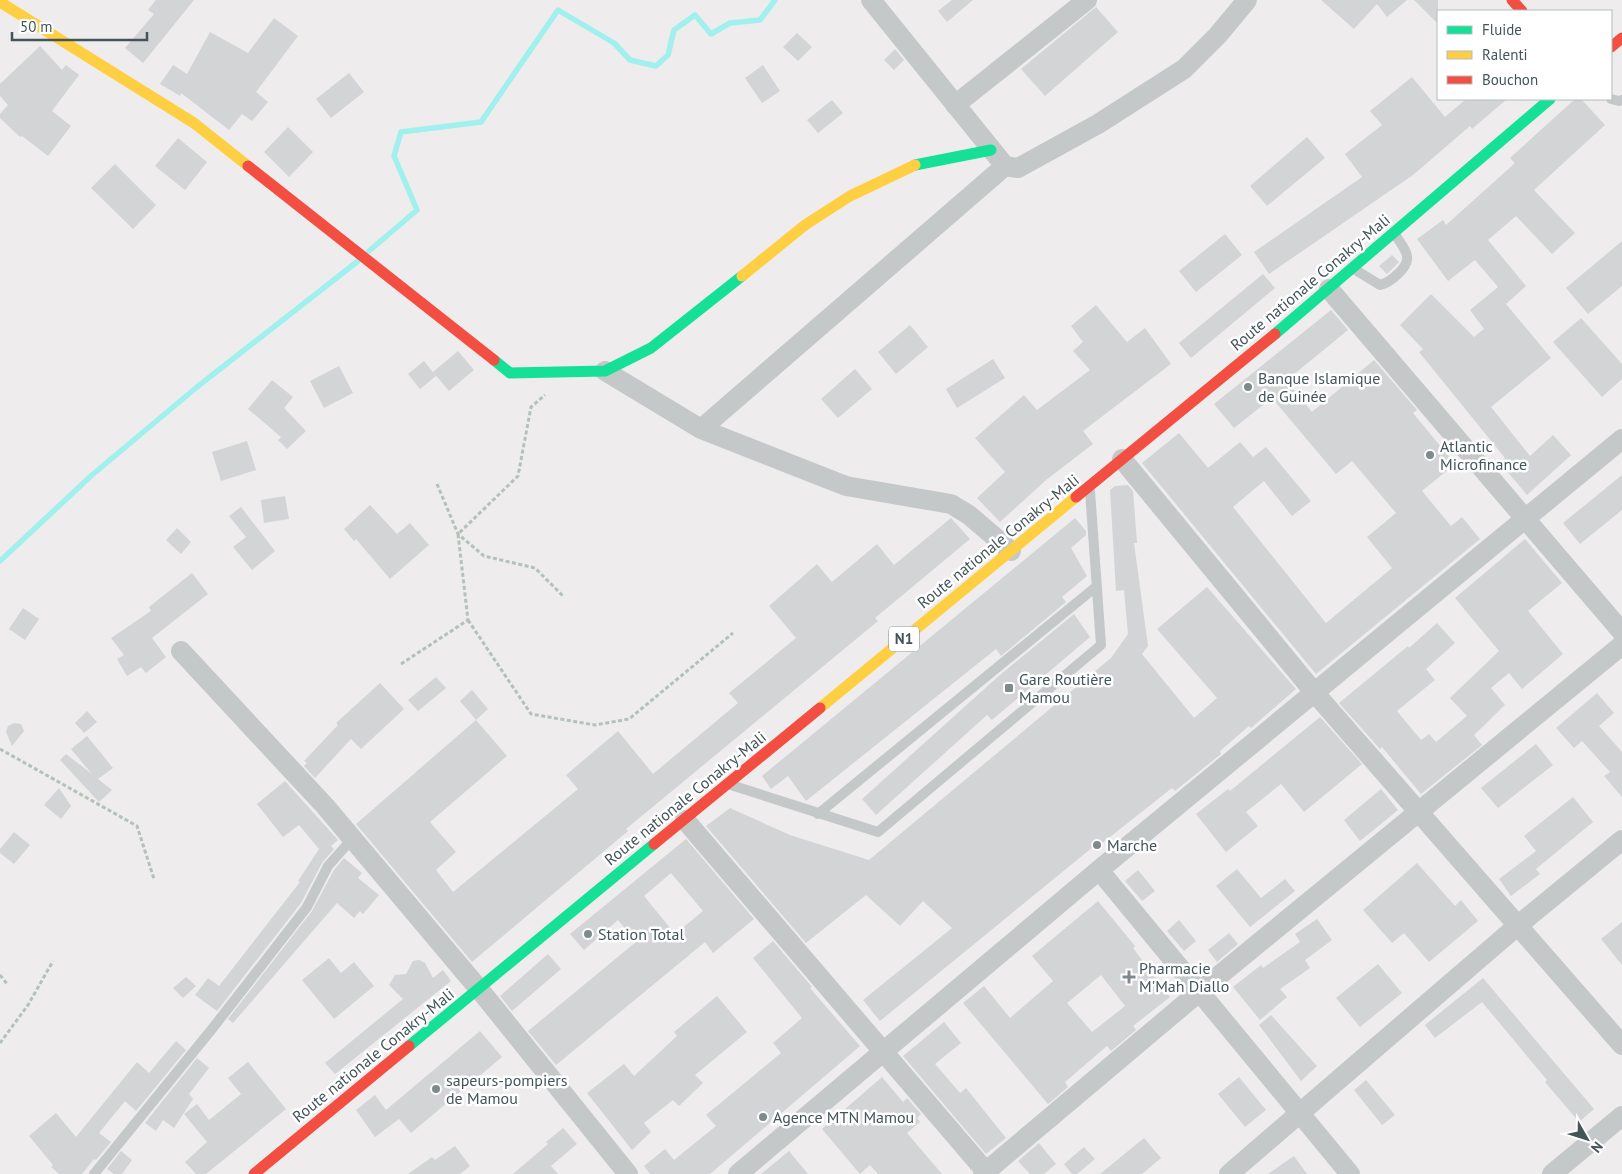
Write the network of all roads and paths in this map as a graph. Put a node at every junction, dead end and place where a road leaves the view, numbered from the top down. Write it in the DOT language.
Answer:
graph roads {
  1 [pos="871,0"];
  2 [pos="1087,0"];
  3 [pos="1247,0"];
  4 [pos="1512,0"];
  5 [pos="0,2"];
  6 [pos="1521,10"];
  7 [pos="1622,38"];
  8 [pos="1612,46"];
  9 [pos="1549,100"];
  10 [pos="955,105"];
  11 [pos="991,150"];
  12 [pos="1005,166"];
  13 [pos="1394,233"];
  14 [pos="1353,268"];
  15 [pos="1329,289"];
  16 [pos="605,370"];
  17 [pos="552,372"];
  18 [pos="701,429"];
  19 [pos="1622,439"];
  20 [pos="1122,460"];
  21 [pos="437,484"];
  22 [pos="1090,486"];
  23 [pos="1524,519"];
  24 [pos="458,534"];
  25 [pos="1011,551"];
  26 [pos="1097,586"];
  27 [pos="563,596"];
  28 [pos="468,620"];
  29 [pos="1622,632"];
  30 [pos="733,633"];
  31 [pos="1622,645"];
  32 [pos="181,652"];
  33 [pos="401,664"];
  34 [pos="1314,692"];
  35 [pos="0,749"];
  36 [pos="727,784"];
  37 [pos="1418,811"];
  38 [pos="818,814"];
  39 [pos="684,820"];
  40 [pos="352,839"];
  41 [pos="1622,840"];
  42 [pos="1099,870"];
  43 [pos="154,879"];
  44 [pos="1516,927"];
  45 [pos="53,961"];
  46 [pos="0,975"];
  47 [pos="8,985"];
  48 [pos="479,989"];
  49 [pos="1199,992"];
  50 [pos="0,1043"];
  51 [pos="1622,1045"];
  52 [pos="883,1052"];
  53 [pos="1300,1114"];
  54 [pos="1622,1116"];
  55 [pos="986,1173"];
  56 [pos="94,1174"];
  57 [pos="254,1174"];
  58 [pos="628,1174"];
  59 [pos="738,1174"];
  60 [pos="1229,1174"];
  61 [pos="1350,1174"];
  62 [pos="1552,1174"];
  1 -- 10 [label="street"];
  2 -- 10 [label="street"];
  3 -- 12 [label="street"];
  4 -- 6 [label="main road"];
  5 -- 17 [label="main road"];
  7 -- 8 [label="main road"];
  9 -- 13 [label="main road, Route nationale Conakry-Mali / N1"];
  10 -- 11 [label="street"];
  11 -- 12 [label="street"];
  11 -- 16 [label="main road"];
  12 -- 18 [label="street"];
  13 -- 14 [label="main road, Route nationale Conakry-Mali / N1"];
  13 -- 14 [label="lane"];
  14 -- 15 [label="main road, Route nationale Conakry-Mali / N1"];
  15 -- 20 [label="main road, Route nationale Conakry-Mali / N1"];
  15 -- 23 [label="street"];
  16 -- 17 [label="main road"];
  16 -- 18 [label="street"];
  17 -- 24 [label="path"];
  18 -- 25 [label="street"];
  19 -- 23 [label="street"];
  20 -- 22 [label="main road, Route nationale Conakry-Mali / N1"];
  20 -- 34 [label="street"];
  21 -- 24 [label="path"];
  22 -- 25 [label="main road, Route nationale Conakry-Mali / N1"];
  22 -- 26 [label="lane"];
  23 -- 29 [label="street"];
  23 -- 34 [label="street"];
  24 -- 27 [label="path"];
  24 -- 28 [label="path"];
  25 -- 36 [label="main road, Route nationale Conakry-Mali / N1"];
  26 -- 38 [label="lane"];
  26 -- 38 [label="lane"];
  28 -- 30 [label="path"];
  28 -- 33 [label="path"];
  31 -- 37 [label="street"];
  32 -- 40 [label="street"];
  34 -- 37 [label="street"];
  34 -- 42 [label="street"];
  35 -- 43 [label="path"];
  36 -- 38 [label="lane"];
  36 -- 39 [label="main road, Route nationale Conakry-Mali / N1"];
  37 -- 44 [label="street"];
  37 -- 49 [label="street"];
  39 -- 48 [label="main road, Route nationale Conakry-Mali / N1"];
  39 -- 52 [label="street"];
  40 -- 48 [label="street"];
  40 -- 56 [label="lane"];
  41 -- 44 [label="street"];
  42 -- 49 [label="street"];
  42 -- 52 [label="street"];
  44 -- 51 [label="street"];
  44 -- 53 [label="street"];
  45 -- 50 [label="path"];
  46 -- 47 [label="path"];
  48 -- 57 [label="main road, Route nationale Conakry-Mali / N1"];
  48 -- 58 [label="street"];
  49 -- 53 [label="street"];
  49 -- 55 [label="street"];
  52 -- 55 [label="street"];
  52 -- 59 [label="street"];
  53 -- 60 [label="street"];
  53 -- 61 [label="street"];
  54 -- 62 [label="street"];
}
